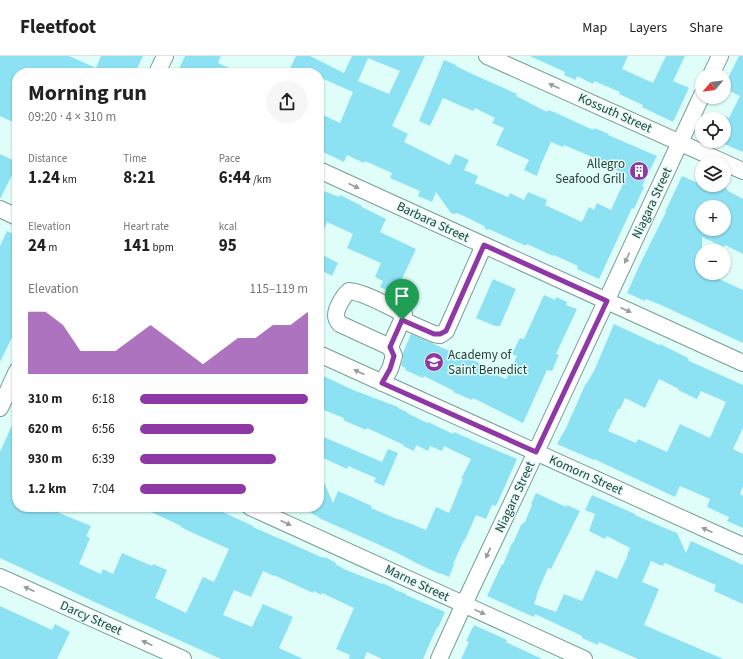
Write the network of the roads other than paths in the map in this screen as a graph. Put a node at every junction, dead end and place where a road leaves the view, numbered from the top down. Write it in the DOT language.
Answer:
graph roads {
  1 [pos="165,56"];
  2 [pos="487,56"];
  3 [pos="720,56"];
  4 [pos="159,68"];
  5 [pos="714,68"];
  6 [pos="698,104"];
  7 [pos="680,142"];
  8 [pos="743,171"];
  9 [pos="324,172"];
  10 [pos="0,209"];
  11 [pos="12,215"];
  12 [pos="484,245"];
  13 [pos="607,301"];
  14 [pos="402,320"];
  15 [pos="390,347"];
  16 [pos="324,356"];
  17 [pos="743,363"];
  18 [pos="382,383"];
  19 [pos="12,388"];
  20 [pos="8,401"];
  21 [pos="536,452"];
  22 [pos="261,512"];
  23 [pos="743,546"];
  24 [pos="0,576"];
  25 [pos="464,604"];
  26 [pos="182,659"];
  27 [pos="439,659"];
  28 [pos="584,659"];
  1 -- 4 [label="street"];
  7 -- 2 [label="street, Kossuth Street, one-way"];
  3 -- 5 [label="street"];
  6 -- 7 [label="street, Niagara Street"];
  7 -- 8 [label="street, Kossuth Street"];
  7 -- 13 [label="street, Niagara Street, one-way"];
  9 -- 12 [label="street, Barbara Street, one-way"];
  10 -- 11 [label="street"];
  12 -- 13 [label="street, Barbara Street"];
  12 -- 14 [label="street"];
  13 -- 17 [label="street, Barbara Street, one-way"];
  13 -- 21 [label="street, Niagara Street"];
  14 -- 15 [label="street"];
  14 -- 15 [label="street"];
  15 -- 18 [label="street"];
  18 -- 16 [label="street, Komorn Street, one-way"];
  18 -- 21 [label="street, Komorn Street"];
  19 -- 20 [label="street"];
  23 -- 21 [label="street, Komorn Street, one-way"];
  21 -- 25 [label="street, Niagara Street, one-way"];
  22 -- 25 [label="street, Marne Street, one-way"];
  26 -- 24 [label="street, Darcy Street, one-way"];
  25 -- 27 [label="street, Niagara Street"];
  25 -- 28 [label="street, Marne Street, one-way"];
}
